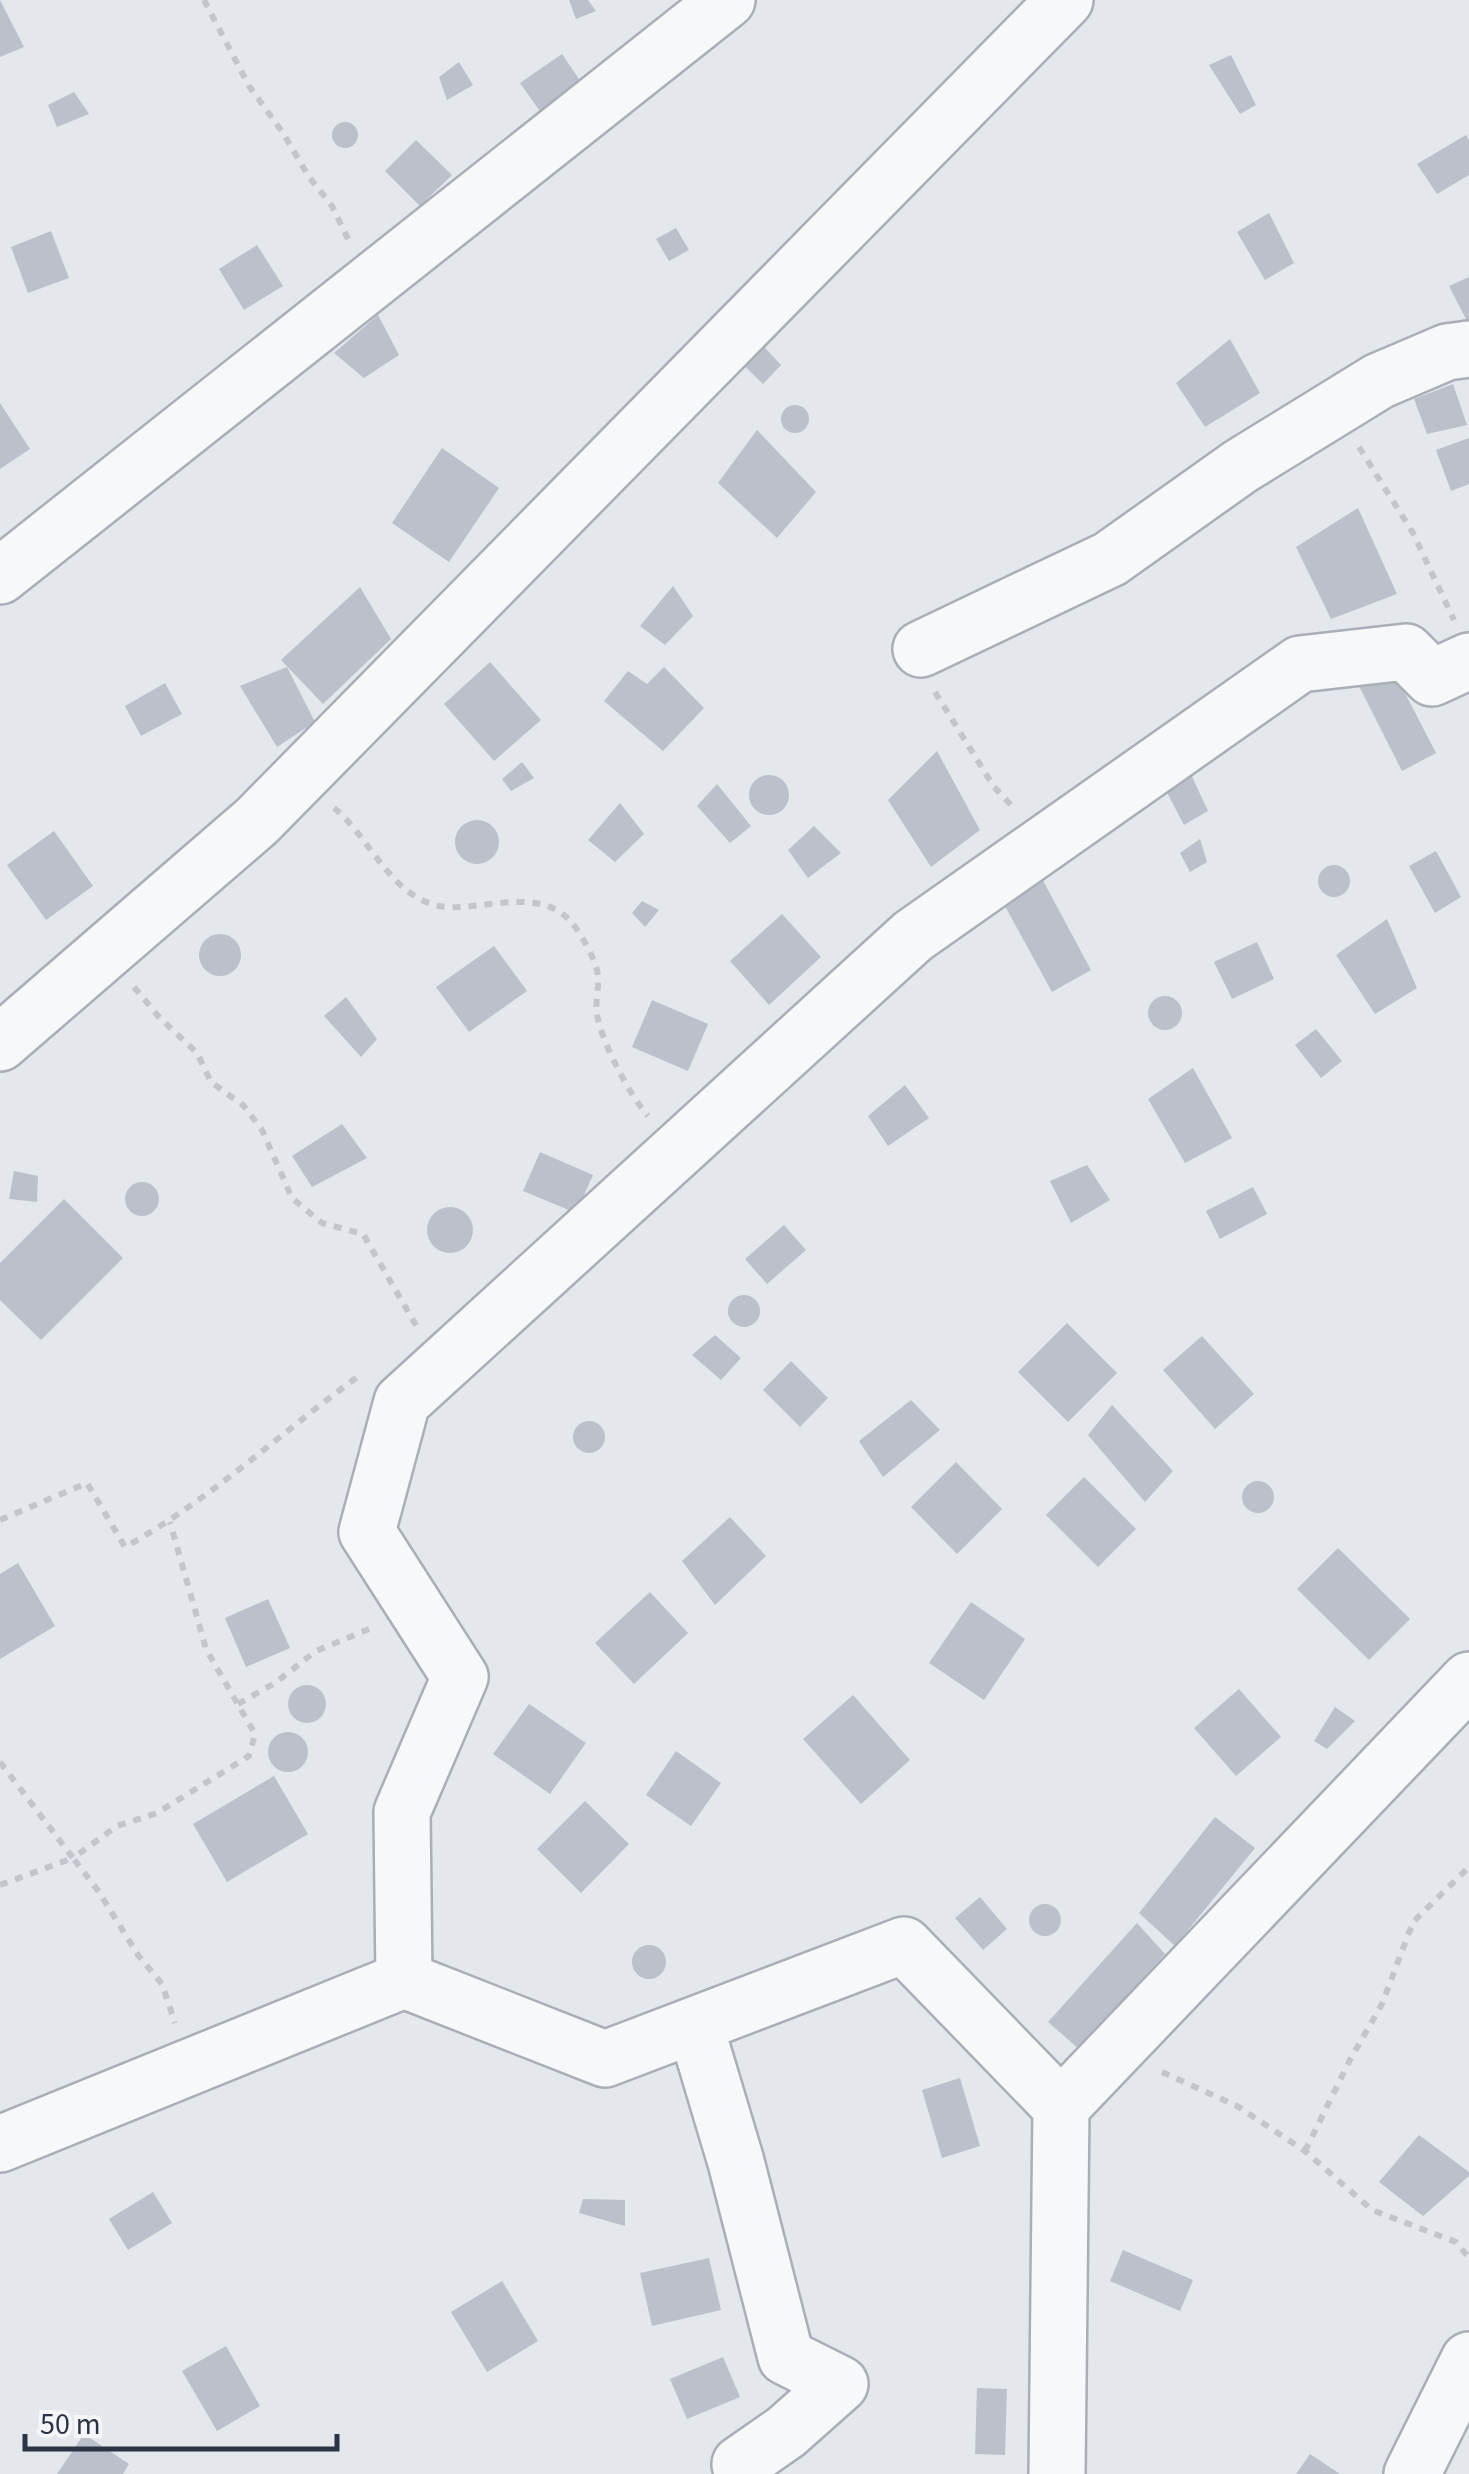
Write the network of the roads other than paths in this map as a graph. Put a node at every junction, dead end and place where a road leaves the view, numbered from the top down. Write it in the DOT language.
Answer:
graph roads {
  1 [pos="727,0"];
  2 [pos="1066,0"];
  3 [pos="1469,349"];
  4 [pos="0,576"];
  5 [pos="1465,647"];
  6 [pos="928,670"];
  7 [pos="0,1043"];
  8 [pos="1469,1680"];
  9 [pos="404,1980"];
  10 [pos="696,2025"];
  11 [pos="1061,2108"];
  12 [pos="0,2144"];
  13 [pos="1469,2360"];
  14 [pos="742,2474"];
  15 [pos="1057,2474"];
  16 [pos="1412,2474"];
  1 -- 4 [label="street"];
  2 -- 7 [label="street"];
  3 -- 6 [label="street"];
  5 -- 9 [label="street"];
  8 -- 11 [label="street"];
  9 -- 10 [label="street"];
  9 -- 12 [label="street"];
  10 -- 11 [label="street"];
  10 -- 14 [label="street"];
  11 -- 15 [label="street"];
  13 -- 16 [label="street"];
}
